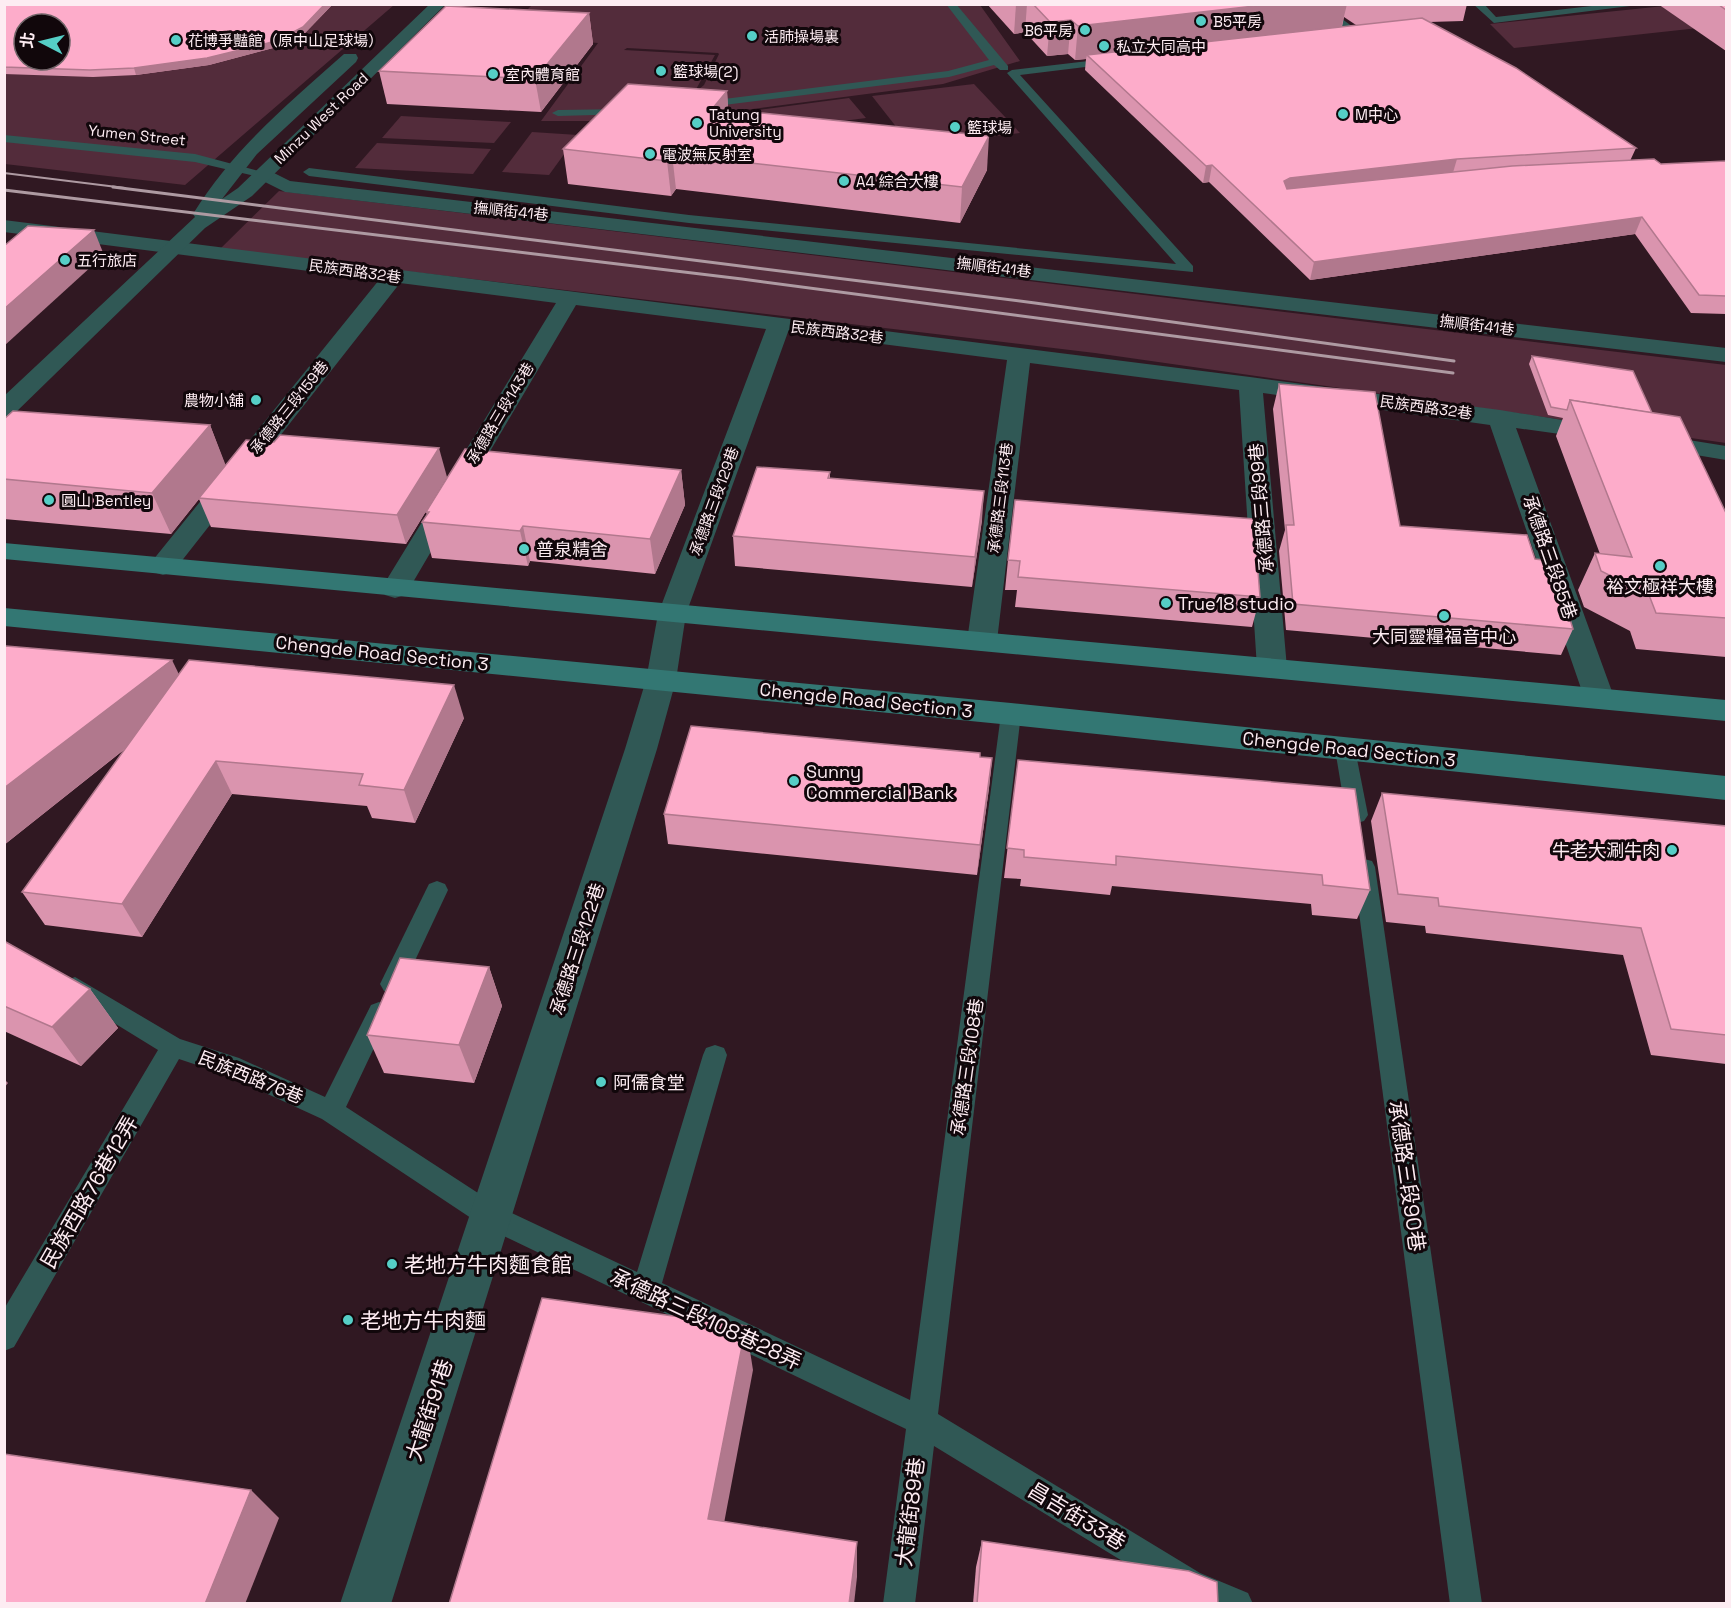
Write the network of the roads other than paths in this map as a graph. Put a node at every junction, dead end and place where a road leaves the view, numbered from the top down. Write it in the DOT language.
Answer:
graph roads {
  1 [pos="439,4"];
  2 [pos="951,4"];
  3 [pos="1315,4"];
  4 [pos="1478,4"];
  5 [pos="1641,4"];
  6 [pos="1333,36"];
  7 [pos="364,46"];
  8 [pos="1131,60"];
  9 [pos="996,61"];
  10 [pos="1012,74"];
  11 [pos="682,107"];
  12 [pos="636,111"];
  13 [pos="558,113"];
  14 [pos="4,138"];
  15 [pos="236,166"];
  16 [pos="309,172"];
  17 [pos="264,174"];
  18 [pos="198,224"];
  19 [pos="4,226"];
  20 [pos="174,248"];
  21 [pos="393,277"];
  22 [pos="569,298"];
  23 [pos="779,325"];
  24 [pos="1019,355"];
  25 [pos="1726,355"];
  26 [pos="1250,384"];
  27 [pos="4,410"];
  28 [pos="1500,417"];
  29 [pos="1726,453"];
  30 [pos="4,551"];
  31 [pos="163,566"];
  32 [pos="395,589"];
  33 [pos="672,614"];
  34 [pos="4,617"];
  35 [pos="982,641"];
  36 [pos="1272,668"];
  37 [pos="661,680"];
  38 [pos="1599,697"];
  39 [pos="1726,711"];
  40 [pos="1011,714"];
  41 [pos="1345,749"];
  42 [pos="1726,788"];
  43 [pos="437,890"];
  44 [pos="59,978"];
  45 [pos="173,1047"];
  46 [pos="715,1055"];
  47 [pos="331,1111"];
  48 [pos="492,1217"];
  49 [pos="646,1290"];
  50 [pos="4,1337"];
  51 [pos="920,1420"];
  52 [pos="365,1604"];
  53 [pos="899,1604"];
  54 [pos="1237,1604"];
  55 [pos="1466,1604"];
  1 -- 17 [label="street, Minzu West Road"];
  2 -- 9 [label="lane"];
  3 -- 6 [label="lane"];
  4 -- 5 [label="lane"];
  7 -- 15 [label="street, Minzu West Road"];
  8 -- 10 [label="lane"];
  9 -- 10 [label="lane"];
  9 -- 11 [label="lane"];
  10 -- 16 [label="lane"];
  12 -- 13 [label="lane"];
  14 -- 15 [label="lane, Yumen Street"];
  15 -- 17 [label="lane, Yumen Street"];
  15 -- 18 [label="street, Minzu West Road"];
  16 -- 17 [label="street"];
  17 -- 18 [label="street, Minzu West Road"];
  17 -- 25 [label="street, 撫順街41巷"];
  18 -- 20 [label="street, Minzu West Road"];
  19 -- 20 [label="street, 民族西路32巷"];
  20 -- 21 [label="street, 民族西路32巷"];
  20 -- 27 [label="street, Minzu West Road"];
  21 -- 22 [label="street, 民族西路32巷"];
  21 -- 31 [label="street, 承德路三段159巷"];
  22 -- 23 [label="street, 民族西路32巷"];
  22 -- 32 [label="street, 承德路三段143巷"];
  23 -- 24 [label="street, 民族西路32巷"];
  23 -- 33 [label="street, 承德路三段129巷"];
  24 -- 26 [label="street, 民族西路32巷"];
  24 -- 35 [label="street, 承德路三段113巷"];
  26 -- 28 [label="street, 民族西路32巷"];
  26 -- 36 [label="street, 承德路三段99巷"];
  28 -- 29 [label="street, 民族西路32巷"];
  28 -- 38 [label="street, 承德路三段85巷"];
  30 -- 31 [label="main road"];
  31 -- 32 [label="main road"];
  32 -- 33 [label="main road"];
  33 -- 35 [label="main road"];
  33 -- 37 [label="street, 承德路三段129巷"];
  34 -- 37 [label="main road, Chengde Road Section 3"];
  35 -- 36 [label="main road"];
  36 -- 38 [label="main road"];
  37 -- 40 [label="main road, Chengde Road Section 3"];
  37 -- 48 [label="street, 承德路三段122巷"];
  38 -- 39 [label="main road"];
  40 -- 41 [label="main road, Chengde Road Section 3"];
  40 -- 51 [label="lane, 承德路三段108巷"];
  41 -- 42 [label="main road, Chengde Road Section 3"];
  41 -- 55 [label="lane, 承德路三段90巷"];
  43 -- 47 [label="lane"];
  44 -- 45 [label="lane, 民族西路76巷"];
  45 -- 47 [label="lane, 民族西路76巷"];
  45 -- 50 [label="lane, 民族西路76巷12弄"];
  46 -- 49 [label="lane"];
  47 -- 48 [label="lane, 民族西路76巷"];
  48 -- 49 [label="lane, 承德路三段108巷28弄"];
  48 -- 52 [label="street, 大龍街91巷"];
  49 -- 51 [label="lane, 承德路三段108巷28弄"];
  51 -- 53 [label="lane, 大龍街89巷"];
  51 -- 54 [label="lane, 昌吉街33巷"];
}
